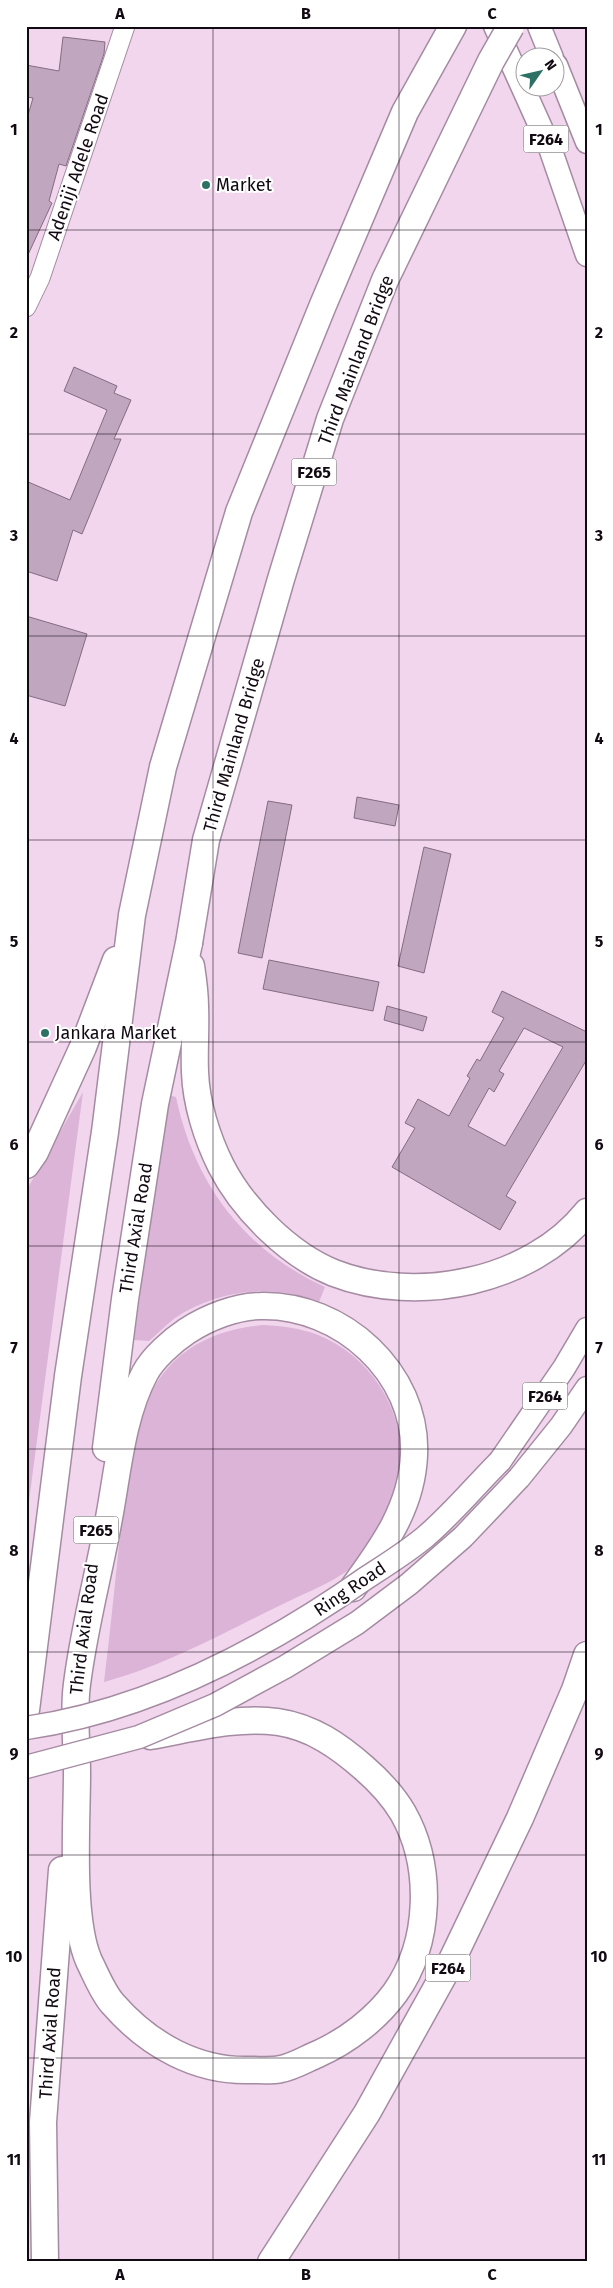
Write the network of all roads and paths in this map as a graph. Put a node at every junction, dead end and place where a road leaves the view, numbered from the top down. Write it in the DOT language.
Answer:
graph roads {
  1 [pos="125,26"];
  2 [pos="453,26"];
  3 [pos="495,26"];
  4 [pos="511,26"];
  5 [pos="539,26"];
  6 [pos="548,48"];
  7 [pos="566,90"];
  8 [pos="587,142"];
  9 [pos="587,256"];
  10 [pos="26,307"];
  11 [pos="131,919"];
  12 [pos="189,943"];
  13 [pos="26,1165"];
  14 [pos="587,1212"];
  15 [pos="587,1329"];
  16 [pos="587,1388"];
  17 [pos="353,1588"];
  18 [pos="587,1655"];
  19 [pos="76,1688"];
  20 [pos="26,1710"];
  21 [pos="26,1728"];
  22 [pos="139,1737"];
  23 [pos="26,1767"];
  24 [pos="45,2262"];
  25 [pos="271,2262"];
  1 -- 10 [label="street, Adeniji Adele Road"];
  2 -- 11 [label="highway, F265"];
  3 -- 9 [label="main road, F264"];
  4 -- 12 [label="highway, Third Mainland Bridge / F265, bridge"];
  5 -- 6 [label="main road"];
  7 -- 8 [label="main road, F264"];
  11 -- 13 [label="highway"];
  11 -- 20 [label="highway, F265"];
  12 -- 14 [label="highway"];
  12 -- 19 [label="highway, Third Axial Road / F265"];
  15 -- 17 [label="main road, Ring Road / F264, bridge"];
  16 -- 22 [label="main road, Ring Road, bridge"];
  17 -- 19 [label="highway, bridge"];
  17 -- 21 [label="main road, Ring Road / F264, bridge"];
  18 -- 25 [label="highway, F264"];
  19 -- 22 [label="highway, bridge"];
  19 -- 24 [label="highway, Third Axial Road / F265"];
  22 -- 23 [label="main road, Ring Road, bridge"];
}
